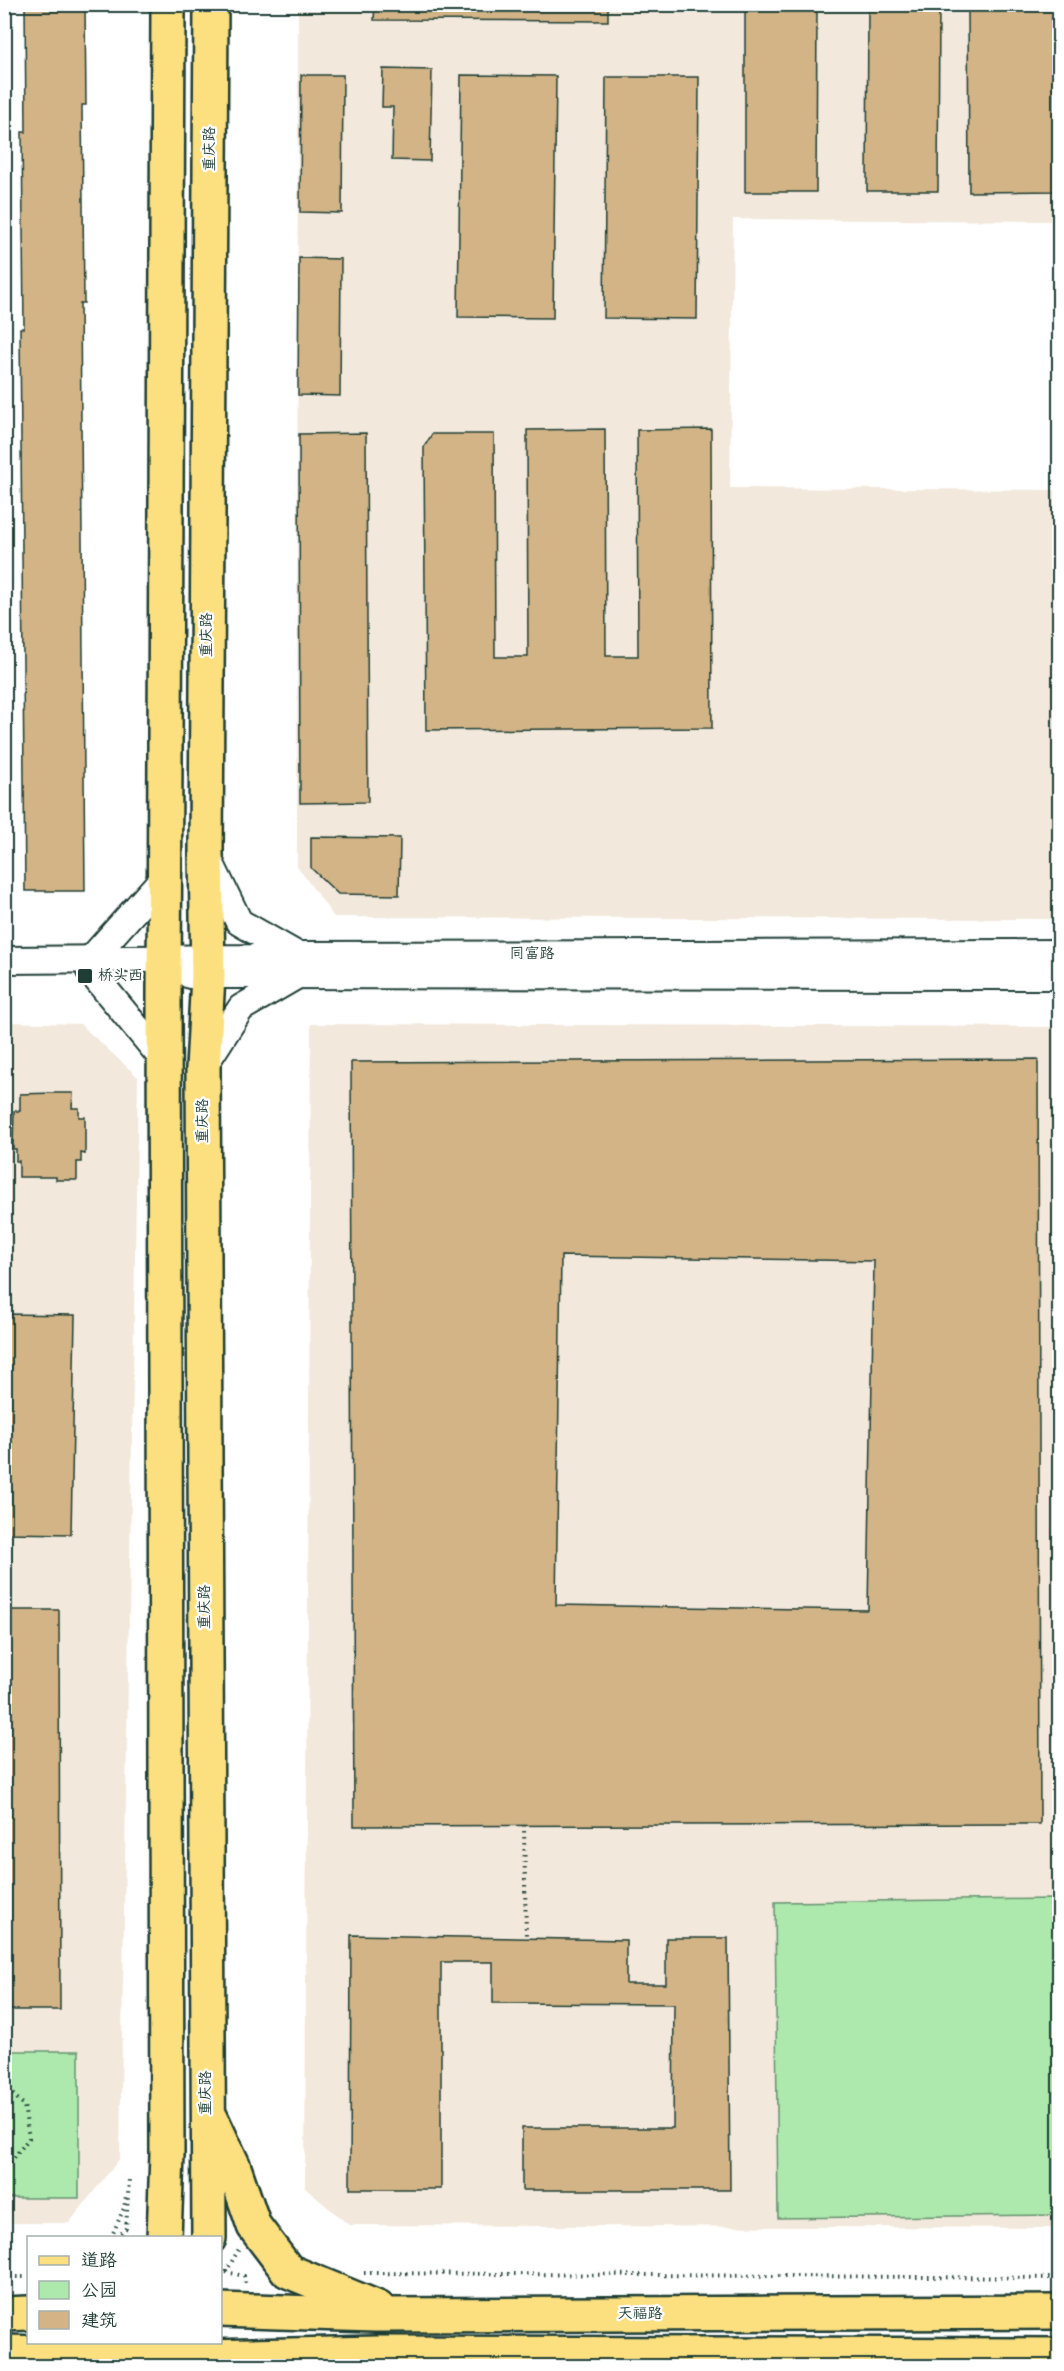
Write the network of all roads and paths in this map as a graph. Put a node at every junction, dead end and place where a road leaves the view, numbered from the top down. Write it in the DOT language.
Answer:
graph roads {
  1 [pos="168,4"];
  2 [pos="211,4"];
  3 [pos="206,853"];
  4 [pos="166,875"];
  5 [pos="1059,953"];
  6 [pos="4,960"];
  7 [pos="90,965"];
  8 [pos="297,965"];
  9 [pos="165,966"];
  10 [pos="207,967"];
  11 [pos="4,972"];
  12 [pos="1059,975"];
  13 [pos="166,1063"];
  14 [pos="203,1068"];
  15 [pos="524,1825"];
  16 [pos="525,1938"];
  17 [pos="4,2086"];
  18 [pos="207,2109"];
  19 [pos="4,2166"];
  20 [pos="164,2205"];
  21 [pos="112,2236"];
  22 [pos="119,2236"];
  23 [pos="154,2236"];
  24 [pos="164,2236"];
  25 [pos="209,2236"];
  26 [pos="354,2270"];
  27 [pos="222,2272"];
  28 [pos="244,2276"];
  29 [pos="4,2277"];
  30 [pos="27,2277"];
  31 [pos="1059,2278"];
  32 [pos="222,2310"];
  33 [pos="27,2313"];
  34 [pos="1059,2313"];
  35 [pos="4,2314"];
  36 [pos="393,2314"];
  37 [pos="4,2352"];
  38 [pos="51,2354"];
  39 [pos="162,2355"];
  40 [pos="206,2355"];
  41 [pos="1059,2355"];
  42 [pos="367,2360"];
  43 [pos="961,2361"];
  44 [pos="88,2367"];
  1 -- 4 [label="main road"];
  2 -- 3 [label="main road, 重庆路"];
  3 -- 8 [label="street"];
  3 -- 10 [label="main road, 重庆路"];
  4 -- 7 [label="street"];
  4 -- 9 [label="main road"];
  5 -- 8 [label="street, 同富路"];
  6 -- 7 [label="street, 同富路"];
  7 -- 9 [label="street, 同富路"];
  7 -- 11 [label="street, 同富路"];
  7 -- 13 [label="street"];
  8 -- 10 [label="street, 同富路"];
  8 -- 12 [label="street, 同富路"];
  8 -- 14 [label="street"];
  9 -- 10 [label="street, 同富路"];
  9 -- 13 [label="main road"];
  10 -- 14 [label="main road, 重庆路"];
  13 -- 20 [label="main road"];
  14 -- 18 [label="main road, 重庆路"];
  15 -- 16 [label="path"];
  17 -- 19 [label="path"];
  18 -- 25 [label="main road, 重庆路"];
  18 -- 36 [label="main road"];
  20 -- 23 [label="main road"];
  20 -- 24 [label="main road"];
  21 -- 22 [label="path"];
  26 -- 31 [label="path"];
  27 -- 28 [label="path"];
  29 -- 30 [label="path"];
  32 -- 36 [label="main road, 天福路"];
  33 -- 35 [label="main road"];
  34 -- 36 [label="main road, 天福路"];
  37 -- 38 [label="main road"];
  38 -- 39 [label="main road"];
  38 -- 44 [label="main road"];
  39 -- 40 [label="main road"];
  40 -- 42 [label="main road"];
  41 -- 43 [label="main road"];
  42 -- 43 [label="main road"];
}
